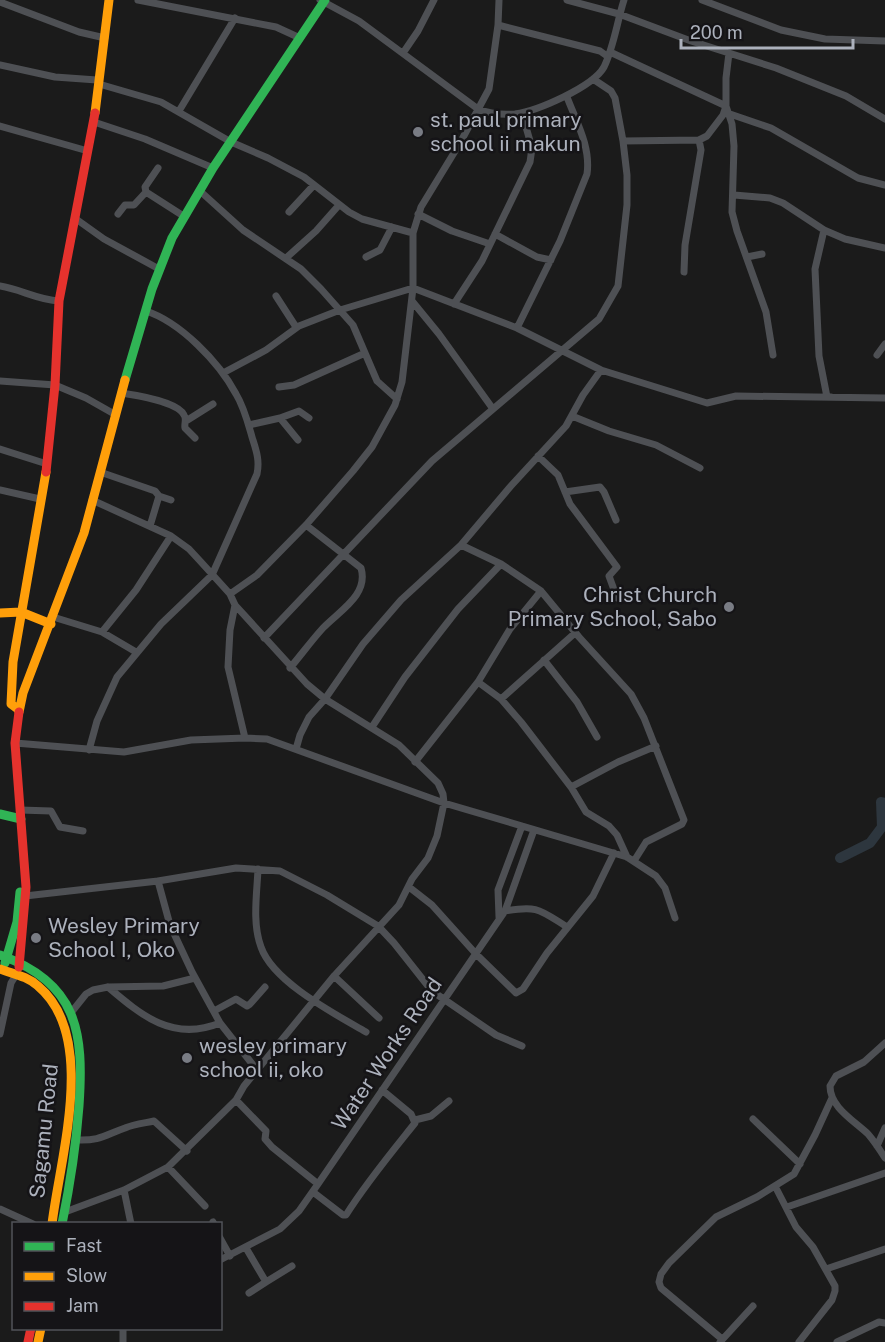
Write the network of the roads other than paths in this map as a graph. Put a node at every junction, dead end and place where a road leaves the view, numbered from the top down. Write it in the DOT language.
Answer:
graph roads {
  1 [pos="109,0"];
  2 [pos="138,0"];
  3 [pos="434,0"];
  4 [pos="499,0"];
  5 [pos="567,0"];
  6 [pos="624,0"];
  7 [pos="702,0"];
  8 [pos="323,1"];
  9 [pos="0,2"];
  10 [pos="619,14"];
  11 [pos="236,18"];
  12 [pos="498,25"];
  13 [pos="105,38"];
  14 [pos="300,38"];
  15 [pos="885,41"];
  16 [pos="403,53"];
  17 [pos="729,53"];
  18 [pos="608,54"];
  19 [pos="0,65"];
  20 [pos="593,79"];
  21 [pos="98,82"];
  22 [pos="567,97"];
  23 [pos="726,106"];
  24 [pos="478,109"];
  25 [pos="179,111"];
  26 [pos="522,112"];
  27 [pos="730,114"];
  28 [pos="885,119"];
  29 [pos="94,122"];
  30 [pos="0,126"];
  31 [pos="699,140"];
  32 [pos="623,141"];
  33 [pos="231,142"];
  34 [pos="88,151"];
  35 [pos="158,168"];
  36 [pos="213,168"];
  37 [pos="314,185"];
  38 [pos="885,185"];
  39 [pos="200,191"];
  40 [pos="146,192"];
  41 [pos="734,195"];
  42 [pos="339,205"];
  43 [pos="289,212"];
  44 [pos="118,214"];
  45 [pos="418,214"];
  46 [pos="185,217"];
  47 [pos="76,219"];
  48 [pos="392,227"];
  49 [pos="824,230"];
  50 [pos="413,233"];
  51 [pos="495,234"];
  52 [pos="490,244"];
  53 [pos="885,248"];
  54 [pos="762,254"];
  55 [pos="747,256"];
  56 [pos="366,257"];
  57 [pos="286,258"];
  58 [pos="551,260"];
  59 [pos="159,269"];
  60 [pos="684,272"];
  61 [pos="0,286"];
  62 [pos="413,288"];
  63 [pos="276,296"];
  64 [pos="58,301"];
  65 [pos="412,301"];
  66 [pos="454,304"];
  67 [pos="339,310"];
  68 [pos="146,311"];
  69 [pos="296,327"];
  70 [pos="517,328"];
  71 [pos="885,344"];
  72 [pos="564,350"];
  73 [pos="365,353"];
  74 [pos="773,355"];
  75 [pos="877,355"];
  76 [pos="601,370"];
  77 [pos="223,373"];
  78 [pos="0,381"];
  79 [pos="55,385"];
  80 [pos="279,387"];
  81 [pos="122,393"];
  82 [pos="827,397"];
  83 [pos="885,398"];
  84 [pos="397,399"];
  85 [pos="213,404"];
  86 [pos="493,409"];
  87 [pos="116,415"];
  88 [pos="572,416"];
  89 [pos="280,418"];
  90 [pos="309,418"];
  91 [pos="186,421"];
  92 [pos="249,425"];
  93 [pos="195,438"];
  94 [pos="298,440"];
  95 [pos="0,448"];
  96 [pos="538,456"];
  97 [pos="47,464"];
  98 [pos="700,468"];
  99 [pos="100,472"];
  100 [pos="0,490"];
  101 [pos="565,492"];
  102 [pos="159,496"];
  103 [pos="40,499"];
  104 [pos="92,500"];
  105 [pos="171,500"];
  106 [pos="616,520"];
  107 [pos="306,525"];
  108 [pos="150,526"];
  109 [pos="171,536"];
  110 [pos="461,545"];
  111 [pos="345,555"];
  112 [pos="501,564"];
  113 [pos="212,575"];
  114 [pos="541,591"];
  115 [pos="230,594"];
  116 [pos="617,598"];
  117 [pos="235,605"];
  118 [pos="21,612"];
  119 [pos="0,613"];
  120 [pos="52,621"];
  121 [pos="102,632"];
  122 [pos="575,633"];
  123 [pos="264,638"];
  124 [pos="136,652"];
  125 [pos="544,660"];
  126 [pos="290,668"];
  127 [pos="478,682"];
  128 [pos="325,699"];
  129 [pos="501,699"];
  130 [pos="19,710"];
  131 [pos="372,728"];
  132 [pos="597,737"];
  133 [pos="245,738"];
  134 [pos="15,743"];
  135 [pos="656,746"];
  136 [pos="296,749"];
  137 [pos="89,750"];
  138 [pos="415,762"];
  139 [pos="572,787"];
  140 [pos="444,803"];
  141 [pos="0,814"];
  142 [pos="20,814"];
  143 [pos="522,826"];
  144 [pos="534,830"];
  145 [pos="83,831"];
  146 [pos="615,852"];
  147 [pos="627,857"];
  148 [pos="634,861"];
  149 [pos="258,868"];
  150 [pos="24,875"];
  151 [pos="158,881"];
  152 [pos="409,887"];
  153 [pos="25,896"];
  154 [pos="505,911"];
  155 [pos="675,918"];
  156 [pos="499,920"];
  157 [pos="378,926"];
  158 [pos="567,927"];
  159 [pos="476,954"];
  160 [pos="3,956"];
  161 [pos="20,962"];
  162 [pos="2,970"];
  163 [pos="334,976"];
  164 [pos="195,978"];
  165 [pos="14,979"];
  166 [pos="108,987"];
  167 [pos="265,987"];
  168 [pos="444,998"];
  169 [pos="314,1001"];
  170 [pos="214,1011"];
  171 [pos="70,1014"];
  172 [pos="379,1018"];
  173 [pos="220,1023"];
  174 [pos="366,1032"];
  175 [pos="0,1034"];
  176 [pos="884,1045"];
  177 [pos="522,1046"];
  178 [pos="257,1070"];
  179 [pos="382,1090"];
  180 [pos="832,1098"];
  181 [pos="236,1100"];
  182 [pos="449,1101"];
  183 [pos="753,1119"];
  184 [pos="415,1120"];
  185 [pos="885,1128"];
  186 [pos="77,1140"];
  187 [pos="877,1146"];
  188 [pos="187,1151"];
  189 [pos="885,1158"];
  190 [pos="800,1164"];
  191 [pos="168,1167"];
  192 [pos="885,1173"];
  193 [pos="318,1184"];
  194 [pos="775,1186"];
  195 [pos="124,1190"];
  196 [pos="313,1192"];
  197 [pos="205,1206"];
  198 [pos="787,1207"];
  199 [pos="0,1209"];
  200 [pos="65,1212"];
  201 [pos="29,1222"];
  202 [pos="52,1222"];
  203 [pos="62,1222"];
  204 [pos="131,1222"];
  205 [pos="222,1242"];
  206 [pos="246,1248"];
  207 [pos="885,1249"];
  208 [pos="230,1256"];
  209 [pos="222,1259"];
  210 [pos="292,1266"];
  211 [pos="826,1269"];
  212 [pos="266,1282"];
  213 [pos="249,1293"];
  214 [pos="753,1306"];
  215 [pos="885,1323"];
  216 [pos="721,1341"];
  217 [pos="799,1342"];
  218 [pos="837,1342"];
  1 -- 13 [label="main road"];
  2 -- 11 [label="street"];
  3 -- 16 [label="street"];
  4 -- 12 [label="street"];
  5 -- 10 [label="street"];
  6 -- 10 [label="street"];
  7 -- 15 [label="street"];
  8 -- 14 [label="main road"];
  8 -- 16 [label="street"];
  9 -- 13 [label="street"];
  10 -- 17 [label="street"];
  10 -- 18 [label="street"];
  11 -- 14 [label="street"];
  11 -- 25 [label="street"];
  12 -- 18 [label="street"];
  12 -- 24 [label="street"];
  13 -- 21 [label="main road"];
  14 -- 33 [label="main road"];
  16 -- 24 [label="street"];
  17 -- 23 [label="street"];
  17 -- 28 [label="street"];
  18 -- 20 [label="street"];
  18 -- 23 [label="street"];
  19 -- 21 [label="street"];
  20 -- 22 [label="street"];
  20 -- 32 [label="street"];
  21 -- 25 [label="street"];
  21 -- 29 [label="main road"];
  22 -- 26 [label="street"];
  22 -- 58 [label="street"];
  23 -- 27 [label="street"];
  23 -- 31 [label="street"];
  24 -- 26 [label="street"];
  24 -- 45 [label="street"];
  25 -- 33 [label="street"];
  26 -- 51 [label="street"];
  27 -- 38 [label="street"];
  27 -- 41 [label="street"];
  29 -- 34 [label="main road"];
  29 -- 36 [label="street"];
  30 -- 34 [label="street"];
  31 -- 32 [label="street"];
  31 -- 60 [label="street"];
  32 -- 72 [label="street"];
  33 -- 36 [label="main road"];
  33 -- 37 [label="street"];
  34 -- 47 [label="main road"];
  35 -- 40 [label="street"];
  36 -- 39 [label="main road"];
  37 -- 42 [label="street"];
  37 -- 43 [label="street"];
  39 -- 46 [label="main road"];
  39 -- 57 [label="street"];
  40 -- 44 [label="street"];
  40 -- 46 [label="street"];
  41 -- 49 [label="street"];
  41 -- 55 [label="street"];
  42 -- 48 [label="street"];
  42 -- 57 [label="street"];
  45 -- 50 [label="street"];
  45 -- 52 [label="street"];
  46 -- 59 [label="main road"];
  47 -- 59 [label="street"];
  47 -- 64 [label="main road"];
  48 -- 50 [label="street"];
  48 -- 56 [label="street"];
  49 -- 53 [label="street"];
  49 -- 82 [label="street"];
  50 -- 62 [label="street"];
  51 -- 52 [label="street"];
  51 -- 58 [label="street"];
  52 -- 66 [label="street"];
  54 -- 55 [label="street"];
  55 -- 74 [label="street"];
  57 -- 67 [label="street"];
  58 -- 70 [label="street"];
  59 -- 68 [label="main road"];
  61 -- 64 [label="street"];
  62 -- 65 [label="street"];
  62 -- 66 [label="street"];
  62 -- 67 [label="street"];
  63 -- 69 [label="street"];
  64 -- 79 [label="main road"];
  65 -- 84 [label="street"];
  65 -- 86 [label="street"];
  66 -- 70 [label="street"];
  67 -- 69 [label="street"];
  67 -- 73 [label="street"];
  68 -- 77 [label="street"];
  68 -- 81 [label="main road"];
  69 -- 77 [label="street"];
  70 -- 72 [label="street"];
  71 -- 75 [label="street"];
  72 -- 76 [label="street"];
  72 -- 86 [label="street"];
  73 -- 80 [label="street"];
  73 -- 84 [label="street"];
  76 -- 82 [label="street"];
  76 -- 88 [label="street"];
  77 -- 92 [label="street"];
  78 -- 79 [label="street"];
  79 -- 87 [label="street"];
  79 -- 97 [label="main road"];
  81 -- 87 [label="main road"];
  81 -- 91 [label="street"];
  82 -- 83 [label="street"];
  84 -- 107 [label="street"];
  85 -- 91 [label="street"];
  86 -- 111 [label="street"];
  87 -- 99 [label="main road"];
  88 -- 96 [label="street"];
  88 -- 98 [label="street"];
  89 -- 90 [label="street"];
  89 -- 92 [label="street"];
  89 -- 94 [label="street"];
  91 -- 93 [label="street"];
  92 -- 113 [label="street"];
  95 -- 97 [label="street"];
  96 -- 101 [label="street"];
  96 -- 110 [label="street"];
  97 -- 103 [label="main road"];
  99 -- 102 [label="street"];
  99 -- 104 [label="main road"];
  100 -- 103 [label="street"];
  101 -- 106 [label="street"];
  101 -- 116 [label="street"];
  102 -- 105 [label="street"];
  102 -- 108 [label="street"];
  103 -- 118 [label="main road"];
  104 -- 108 [label="street"];
  104 -- 120 [label="main road"];
  107 -- 111 [label="street"];
  107 -- 115 [label="street"];
  108 -- 109 [label="street"];
  109 -- 113 [label="street"];
  109 -- 121 [label="street"];
  110 -- 112 [label="street"];
  110 -- 128 [label="street"];
  111 -- 123 [label="street"];
  111 -- 126 [label="street"];
  112 -- 114 [label="street"];
  112 -- 131 [label="street"];
  113 -- 115 [label="street"];
  113 -- 124 [label="street"];
  114 -- 122 [label="street"];
  114 -- 127 [label="street"];
  115 -- 117 [label="street"];
  117 -- 123 [label="street"];
  117 -- 133 [label="street"];
  118 -- 119 [label="main road"];
  118 -- 120 [label="main road"];
  118 -- 130 [label="main road"];
  120 -- 121 [label="street"];
  120 -- 130 [label="main road"];
  121 -- 124 [label="street"];
  122 -- 125 [label="street"];
  122 -- 135 [label="street"];
  123 -- 126 [label="street"];
  124 -- 137 [label="street"];
  125 -- 129 [label="street"];
  125 -- 132 [label="street"];
  126 -- 128 [label="street"];
  127 -- 129 [label="street"];
  127 -- 138 [label="street"];
  128 -- 131 [label="street"];
  128 -- 136 [label="street"];
  129 -- 139 [label="street"];
  130 -- 134 [label="main road"];
  131 -- 138 [label="street"];
  133 -- 136 [label="street"];
  133 -- 137 [label="street"];
  134 -- 137 [label="street"];
  134 -- 142 [label="main road"];
  135 -- 139 [label="street"];
  135 -- 148 [label="street"];
  136 -- 140 [label="street"];
  138 -- 140 [label="street"];
  139 -- 147 [label="street"];
  140 -- 143 [label="street"];
  140 -- 152 [label="street"];
  141 -- 142 [label="main road"];
  142 -- 145 [label="street"];
  142 -- 150 [label="main road"];
  143 -- 144 [label="street"];
  143 -- 156 [label="street"];
  144 -- 146 [label="street"];
  144 -- 154 [label="street, Water Works Road"];
  146 -- 147 [label="street"];
  146 -- 158 [label="street"];
  147 -- 148 [label="street"];
  148 -- 155 [label="street"];
  149 -- 151 [label="street"];
  149 -- 157 [label="street"];
  149 -- 169 [label="street"];
  150 -- 153 [label="main road"];
  150 -- 160 [label="main road"];
  151 -- 153 [label="street"];
  151 -- 164 [label="street"];
  152 -- 157 [label="street"];
  152 -- 159 [label="street"];
  153 -- 161 [label="main road"];
  154 -- 156 [label="street, Water Works Road"];
  154 -- 158 [label="street"];
  156 -- 159 [label="street, Water Works Road"];
  157 -- 163 [label="street"];
  157 -- 168 [label="street"];
  158 -- 159 [label="street"];
  159 -- 168 [label="street, Water Works Road"];
  160 -- 161 [label="main road, Sagamu Road"];
  160 -- 162 [label="main road"];
  161 -- 165 [label="main road"];
  161 -- 171 [label="main road, Sagamu Road"];
  162 -- 165 [label="main road, Sagamu Road"];
  163 -- 169 [label="street"];
  163 -- 172 [label="street"];
  164 -- 166 [label="street"];
  164 -- 170 [label="street"];
  165 -- 175 [label="street"];
  165 -- 202 [label="main road, Sagamu Road"];
  166 -- 171 [label="street"];
  166 -- 173 [label="street"];
  167 -- 170 [label="street"];
  168 -- 177 [label="street"];
  168 -- 179 [label="street, Water Works Road"];
  169 -- 174 [label="street"];
  169 -- 178 [label="street"];
  170 -- 173 [label="street"];
  171 -- 186 [label="main road, Sagamu Road"];
  173 -- 178 [label="street"];
  176 -- 180 [label="street"];
  178 -- 181 [label="street"];
  179 -- 184 [label="street"];
  179 -- 193 [label="street, Water Works Road"];
  180 -- 187 [label="street"];
  180 -- 190 [label="street"];
  181 -- 188 [label="street"];
  181 -- 193 [label="street"];
  182 -- 184 [label="street"];
  183 -- 190 [label="street"];
  184 -- 196 [label="street"];
  185 -- 187 [label="street"];
  186 -- 188 [label="street"];
  186 -- 200 [label="main road, Sagamu Road"];
  187 -- 189 [label="street"];
  188 -- 191 [label="street"];
  190 -- 194 [label="street"];
  191 -- 195 [label="street"];
  191 -- 197 [label="street"];
  192 -- 198 [label="street"];
  193 -- 196 [label="street, Water Works Road"];
  194 -- 198 [label="street"];
  194 -- 216 [label="street"];
  195 -- 200 [label="street"];
  195 -- 204 [label="street"];
  196 -- 206 [label="street, Water Works Road"];
  198 -- 211 [label="street"];
  199 -- 201 [label="street"];
  200 -- 203 [label="main road, Sagamu Road"];
  205 -- 208 [label="street"];
  206 -- 208 [label="street, Water Works Road"];
  206 -- 212 [label="street"];
  207 -- 211 [label="street"];
  208 -- 209 [label="street, Water Works Road"];
  210 -- 212 [label="street"];
  211 -- 217 [label="street"];
  212 -- 213 [label="street"];
  214 -- 216 [label="street"];
  215 -- 218 [label="street"];
}
